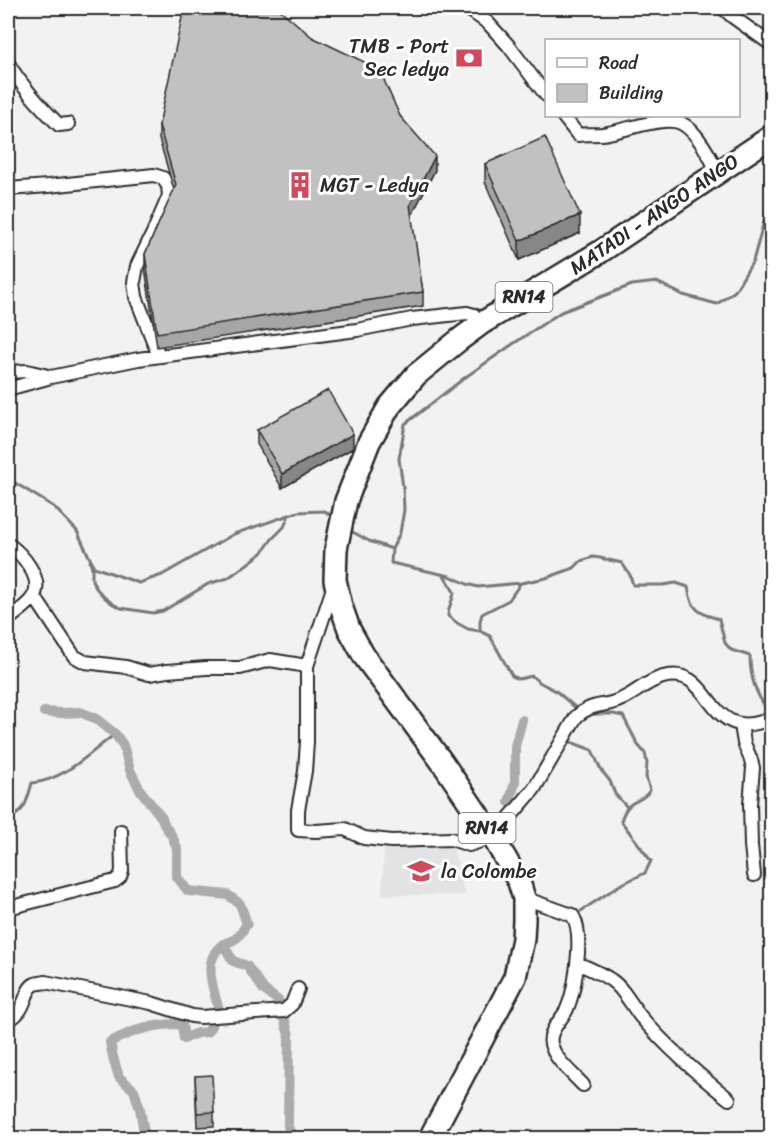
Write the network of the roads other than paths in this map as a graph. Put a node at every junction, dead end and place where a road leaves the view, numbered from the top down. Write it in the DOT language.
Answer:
graph roads {
  1 [pos="467,8"];
  2 [pos="723,8"];
  3 [pos="771,45"];
  4 [pos="8,63"];
  5 [pos="545,94"];
  6 [pos="563,117"];
  7 [pos="68,124"];
  8 [pos="771,136"];
  9 [pos="717,172"];
  10 [pos="8,189"];
  11 [pos="482,323"];
  12 [pos="159,356"];
  13 [pos="8,372"];
  14 [pos="51,377"];
  15 [pos="8,389"];
  16 [pos="8,544"];
  17 [pos="335,580"];
  18 [pos="34,596"];
  19 [pos="8,620"];
  20 [pos="307,666"];
  21 [pos="771,718"];
  22 [pos="741,725"];
  23 [pos="121,831"];
  24 [pos="493,837"];
  25 [pos="754,874"];
  26 [pos="524,898"];
  27 [pos="8,908"];
  28 [pos="577,963"];
  29 [pos="298,989"];
  30 [pos="8,1020"];
  31 [pos="583,1085"];
  32 [pos="729,1099"];
  33 [pos="430,1138"];
  1 -- 5 [label="street"];
  2 -- 3 [label="street"];
  4 -- 7 [label="street"];
  6 -- 9 [label="street"];
  8 -- 9 [label="highway, MATADI - ANGO ANGO / RN14"];
  9 -- 11 [label="highway, MATADI - ANGO ANGO / RN14"];
  10 -- 12 [label="street"];
  11 -- 12 [label="street"];
  11 -- 17 [label="highway, MATADI - ANGO ANGO / RN14"];
  12 -- 14 [label="street"];
  13 -- 14 [label="street"];
  14 -- 15 [label="street"];
  16 -- 18 [label="street"];
  17 -- 20 [label="street"];
  17 -- 24 [label="highway, MATADI - ANGO ANGO / RN14"];
  18 -- 19 [label="street"];
  18 -- 20 [label="street"];
  20 -- 24 [label="street"];
  21 -- 22 [label="street"];
  22 -- 24 [label="street"];
  22 -- 25 [label="street"];
  23 -- 27 [label="street"];
  24 -- 26 [label="highway, MATADI - ANGO ANGO / RN14"];
  26 -- 28 [label="street"];
  26 -- 33 [label="highway, MATADI - ANGO ANGO / RN14"];
  28 -- 31 [label="street"];
  28 -- 32 [label="street"];
  29 -- 30 [label="street"];
}
